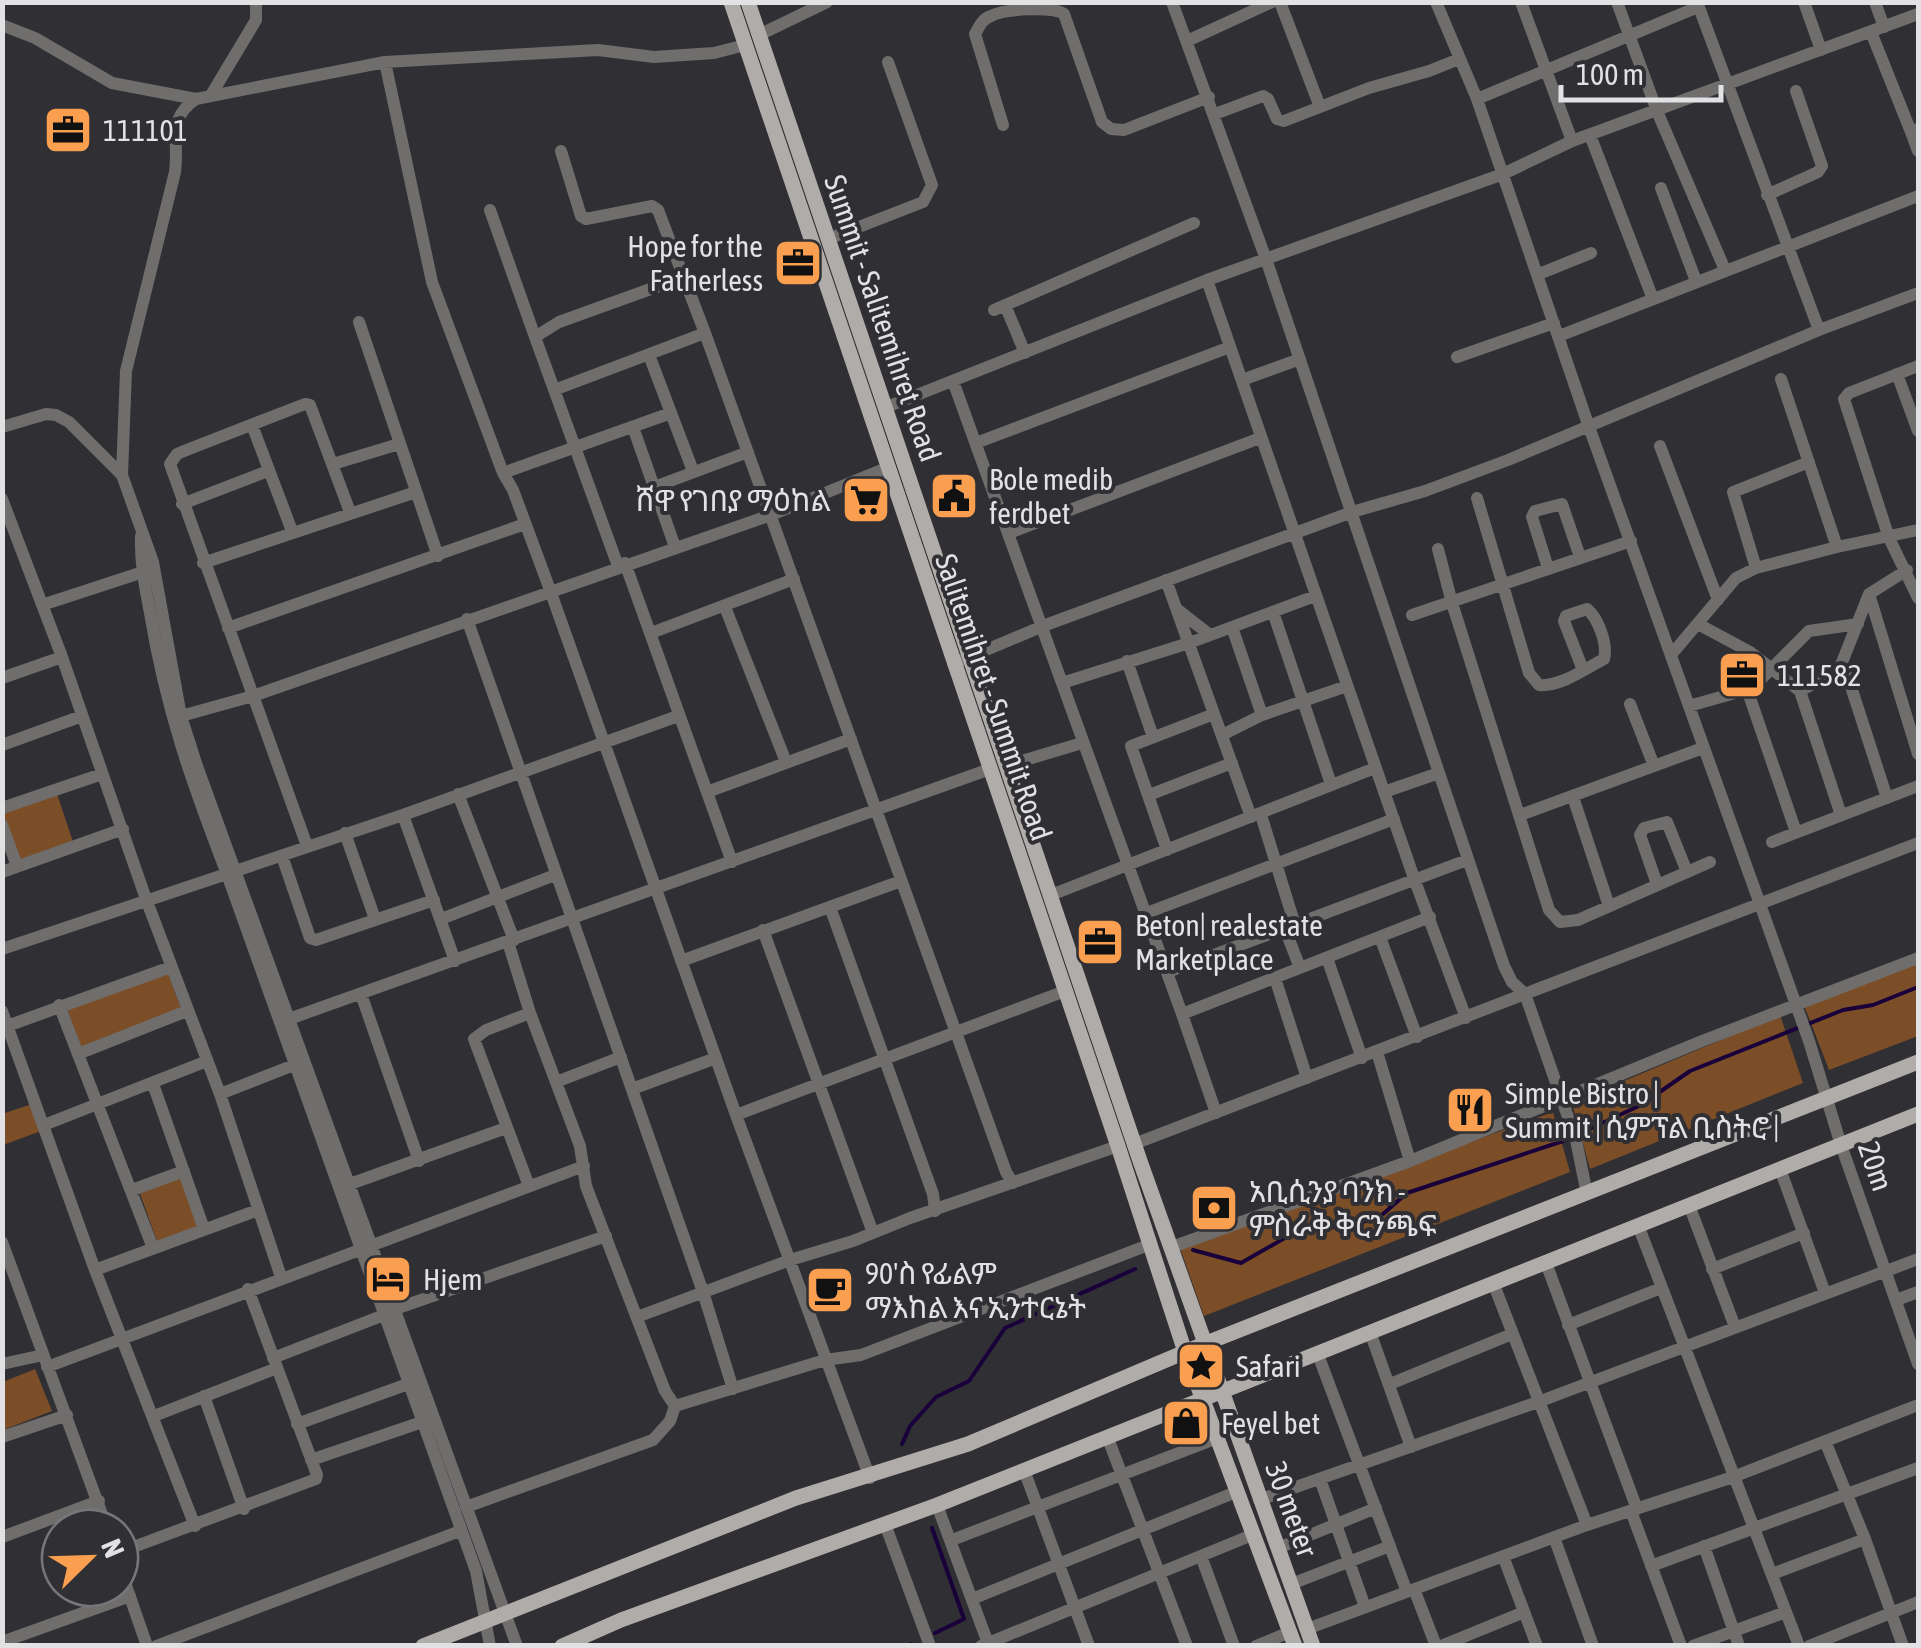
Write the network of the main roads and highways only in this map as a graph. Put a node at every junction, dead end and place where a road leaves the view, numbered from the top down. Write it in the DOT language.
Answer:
graph roads {
  1 [pos="731,2"];
  2 [pos="748,2"];
  3 [pos="753,44"];
  4 [pos="961,661"];
  5 [pos="998,768"];
  6 [pos="1918,1062"];
  7 [pos="1918,1114"];
  8 [pos="1126,1145"];
  9 [pos="1204,1344"];
  10 [pos="1185,1352"];
  11 [pos="1220,1390"];
  12 [pos="1202,1398"];
  13 [pos="1292,1639"];
  14 [pos="423,1646"];
  15 [pos="562,1646"];
  16 [pos="1313,1646"];
  1 -- 3 [label="main road, Salitemihret - Summit Road"];
  2 -- 3 [label="main road, Summit - Salitemihret Road"];
  3 -- 4 [label="main road, Salitemihret - Summit Road"];
  3 -- 4 [label="main road, Summit - Salitemihret Road"];
  4 -- 5 [label="main road, Salitemihret - Summit Road"];
  5 -- 8 [label="main road, Salitemihret - Summit Road"];
  5 -- 8 [label="main road"];
  6 -- 9 [label="main road"];
  7 -- 11 [label="main road"];
  8 -- 9 [label="main road, 30 meter"];
  8 -- 10 [label="main road, Salitemihret - Summit Road"];
  9 -- 10 [label="main road"];
  9 -- 11 [label="main road, 30 meter"];
  10 -- 12 [label="main road"];
  10 -- 14 [label="main road"];
  11 -- 12 [label="main road"];
  11 -- 16 [label="main road, 30 meter"];
  12 -- 13 [label="main road, 30 meter"];
  12 -- 15 [label="main road"];
}
